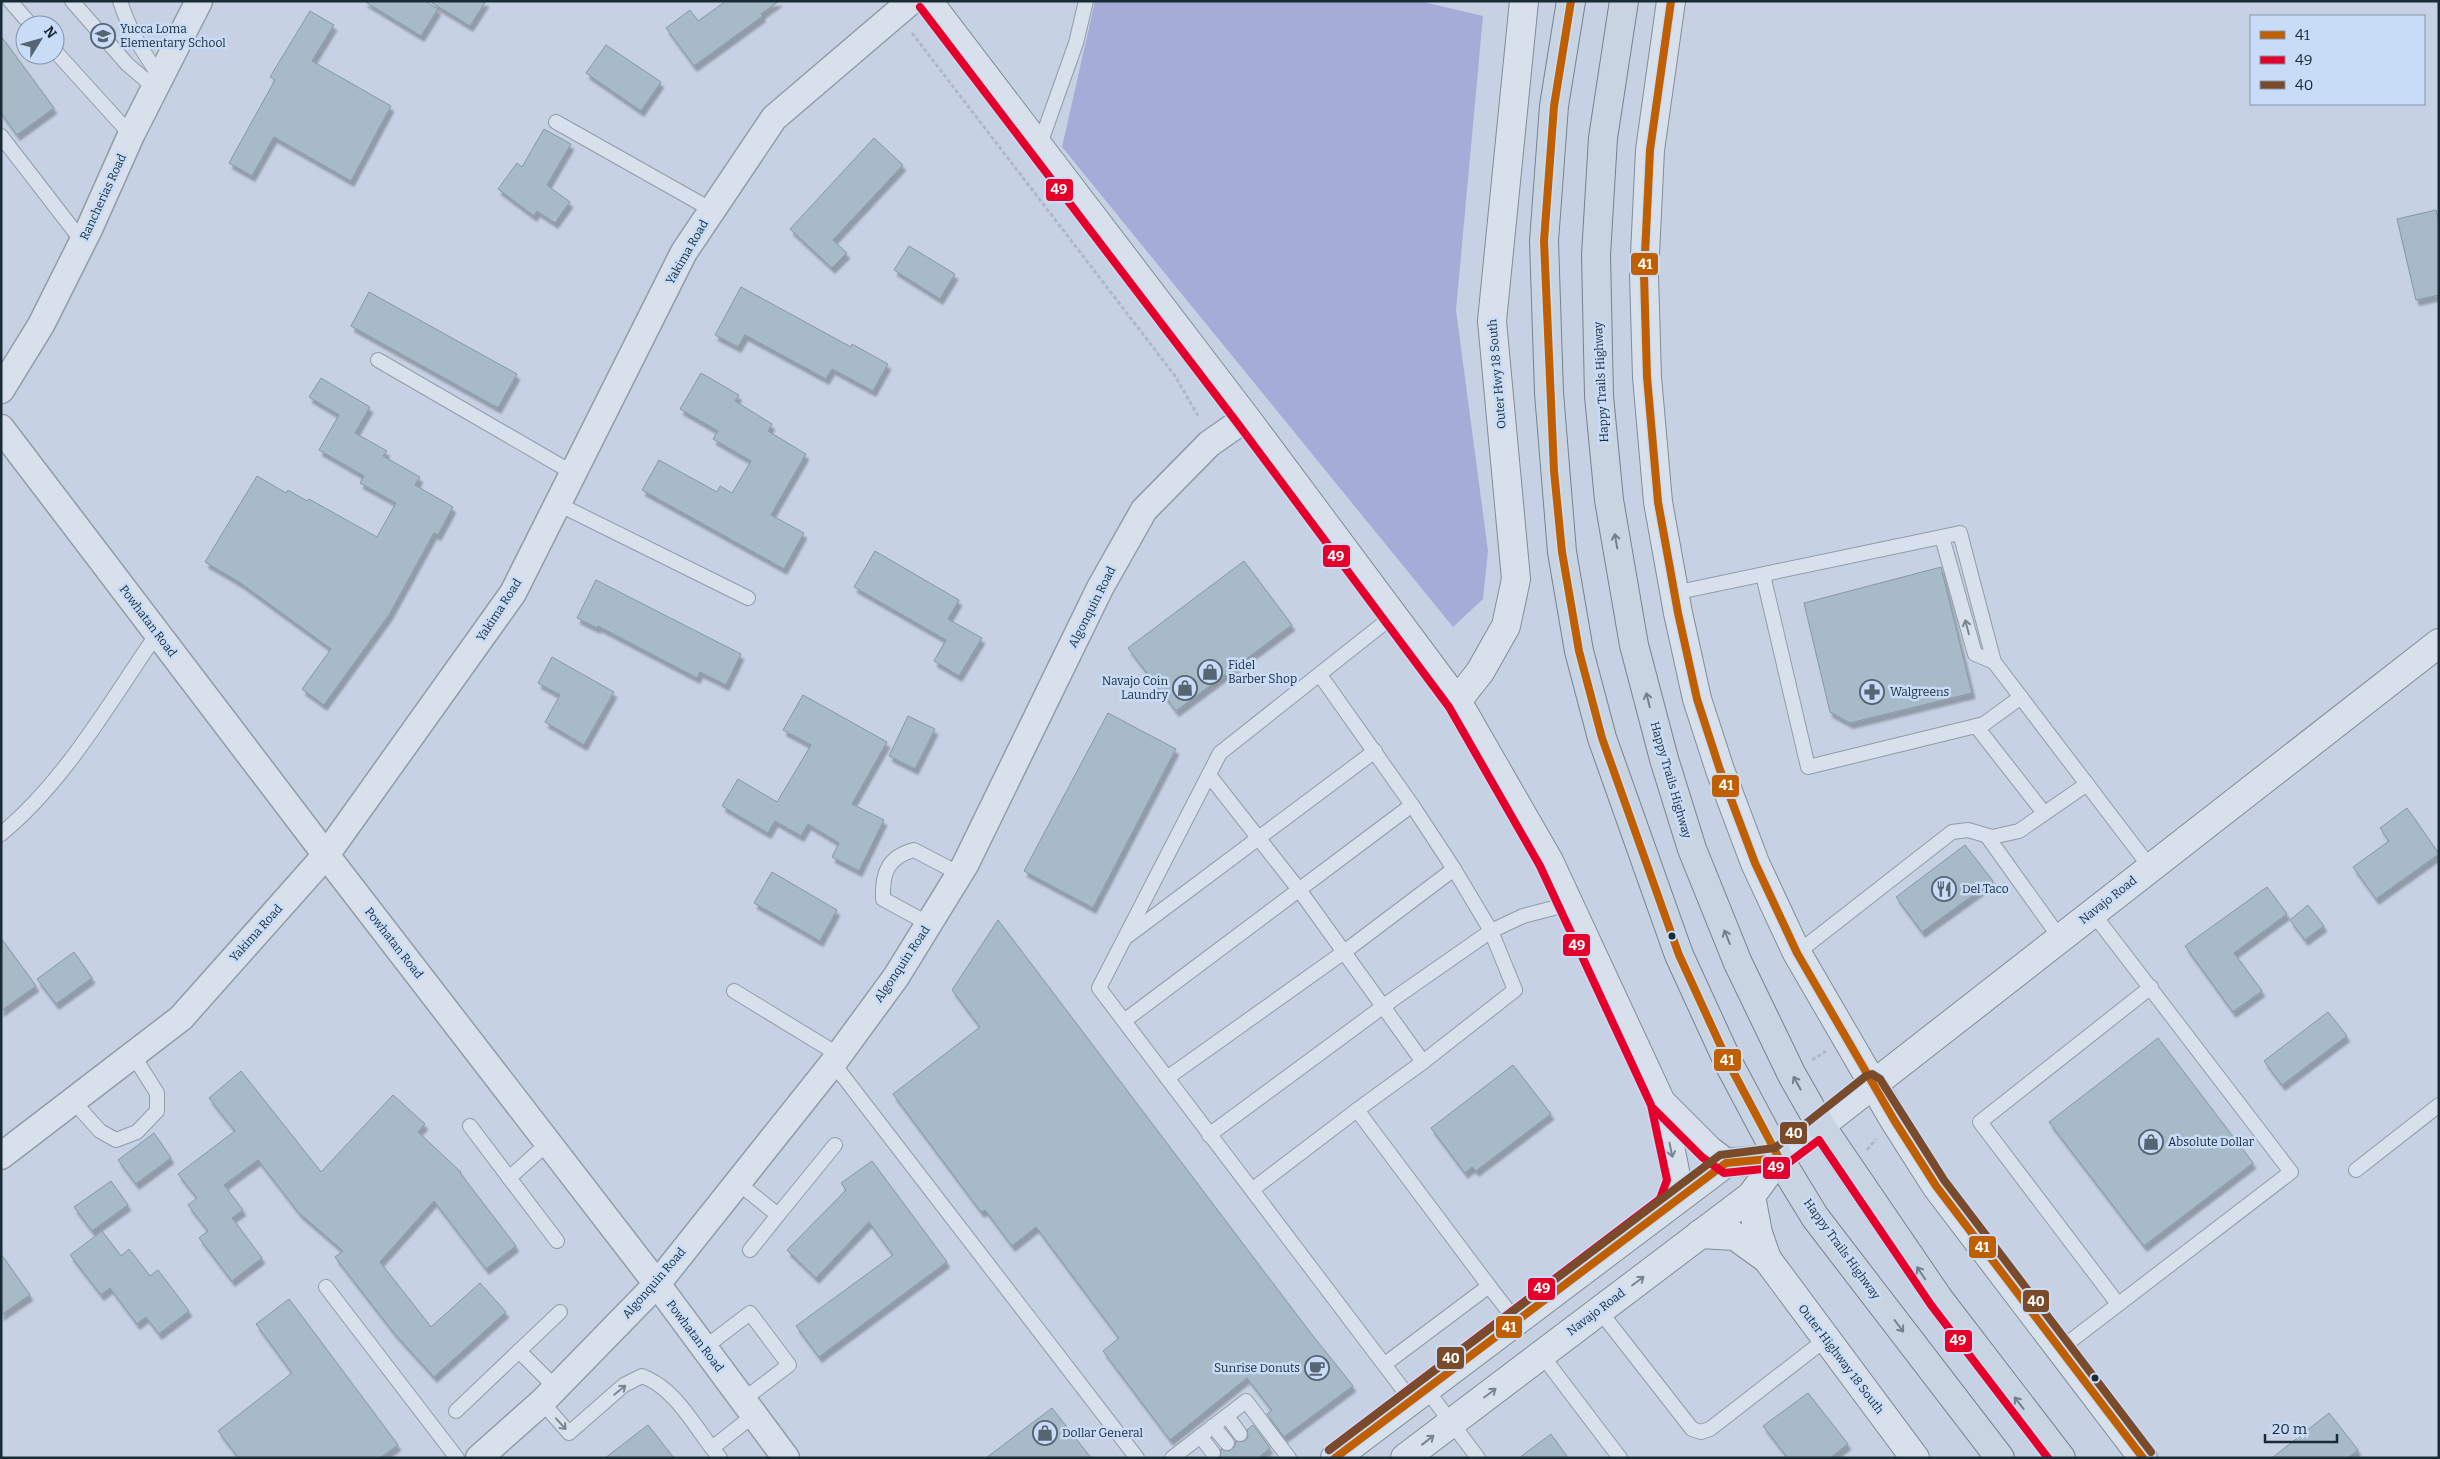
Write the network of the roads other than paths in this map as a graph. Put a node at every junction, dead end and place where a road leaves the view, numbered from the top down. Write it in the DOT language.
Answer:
graph roads {
  1 [pos="10,1"];
  2 [pos="72,1"];
  3 [pos="120,1"];
  4 [pos="199,1"];
  5 [pos="928,1"];
  6 [pos="1086,1"];
  7 [pos="1524,1"];
  8 [pos="1571,1"];
  9 [pos="1624,1"];
  10 [pos="1671,1"];
  11 [pos="909,14"];
  12 [pos="22,15"];
  13 [pos="65,62"];
  14 [pos="158,82"];
  15 [pos="556,122"];
  16 [pos="132,135"];
  17 [pos="1,136"];
  18 [pos="1039,147"];
  19 [pos="712,210"];
  20 [pos="82,241"];
  21 [pos="378,360"];
  22 [pos="1,390"];
  23 [pos="1246,418"];
  24 [pos="1,428"];
  25 [pos="574,473"];
  26 [pos="558,504"];
  27 [pos="1763,575"];
  28 [pos="1674,593"];
  29 [pos="748,598"];
  30 [pos="1393,616"];
  31 [pos="159,636"];
  32 [pos="2439,643"];
  33 [pos="1320,674"];
  34 [pos="2021,697"];
  35 [pos="1457,701"];
  36 [pos="1976,726"];
  37 [pos="1375,751"];
  38 [pos="1209,775"];
  39 [pos="2087,784"];
  40 [pos="1412,805"];
  41 [pos="2044,814"];
  42 [pos="1,834"];
  43 [pos="1986,836"];
  44 [pos="1260,839"];
  45 [pos="326,855"];
  46 [pos="2150,867"];
  47 [pos="1454,869"];
  48 [pos="960,874"];
  49 [pos="1300,891"];
  50 [pos="1569,904"];
  51 [pos="2092,912"];
  52 [pos="929,924"];
  53 [pos="1491,931"];
  54 [pos="1126,937"];
  55 [pos="2060,938"];
  56 [pos="1344,952"];
  57 [pos="1798,953"];
  58 [pos="2151,987"];
  59 [pos="734,991"];
  60 [pos="1384,1007"];
  61 [pos="1124,1021"];
  62 [pos="133,1055"];
  63 [pos="836,1059"];
  64 [pos="1422,1062"];
  65 [pos="1167,1078"];
  66 [pos="1872,1084"];
  67 [pos="73,1101"];
  68 [pos="1661,1102"];
  69 [pos="2439,1105"];
  70 [pos="1357,1110"];
  71 [pos="470,1126"];
  72 [pos="1821,1126"];
  73 [pos="1209,1134"];
  74 [pos="548,1143"];
  75 [pos="835,1145"];
  76 [pos="1,1156"];
  77 [pos="1779,1158"];
  78 [pos="1726,1163"];
  79 [pos="2356,1170"];
  80 [pos="509,1178"];
  81 [pos="738,1182"];
  82 [pos="1253,1189"];
  83 [pos="1751,1196"];
  84 [pos="1669,1205"];
  85 [pos="778,1215"];
  86 [pos="1700,1234"];
  87 [pos="556,1241"];
  88 [pos="750,1250"];
  89 [pos="1767,1259"];
  90 [pos="657,1284"];
  91 [pos="1489,1286"];
  92 [pos="326,1287"];
  93 [pos="2118,1304"];
  94 [pos="1599,1310"];
  95 [pos="560,1312"];
  96 [pos="1516,1321"];
  97 [pos="1817,1346"];
  98 [pos="704,1348"];
  99 [pos="2060,1349"];
  100 [pos="519,1352"];
  101 [pos="1541,1354"];
  102 [pos="1385,1364"];
  103 [pos="549,1395"];
  104 [pos="1419,1395"];
  105 [pos="748,1407"];
  106 [pos="456,1411"];
  107 [pos="1226,1416"];
  108 [pos="1451,1422"];
  109 [pos="1213,1426"];
  110 [pos="1240,1434"];
  111 [pos="1200,1436"];
  112 [pos="1227,1443"];
  113 [pos="716,1453"];
  114 [pos="1189,1453"];
  115 [pos="1213,1453"];
  116 [pos="1285,1456"];
  117 [pos="456,1458"];
  118 [pos="479,1458"];
  119 [pos="786,1458"];
  120 [pos="1137,1458"];
  121 [pos="1172,1458"];
  122 [pos="1335,1458"];
  123 [pos="1405,1458"];
  124 [pos="1478,1458"];
  125 [pos="1620,1458"];
  126 [pos="1915,1458"];
  127 [pos="2000,1458"];
  128 [pos="2061,1458"];
  129 [pos="2143,1458"];
  1 -- 12 [label="lane"];
  2 -- 14 [label="lane"];
  3 -- 14 [label="lane"];
  4 -- 14 [label="street, Rancherias Road"];
  5 -- 18 [label="main road"];
  6 -- 18 [label="lane"];
  7 -- 35 [label="main road, Outer Hwy 18 South"];
  8 -- 77 [label="main road, Happy Trails Highway"];
  72 -- 9 [label="main road, Happy Trails Highway, one-way"];
  10 -- 28 [label="main road"];
  11 -- 19 [label="street, Yakima Road"];
  13 -- 16 [label="lane"];
  14 -- 16 [label="street, Rancherias Road"];
  15 -- 19 [label="lane"];
  16 -- 20 [label="street, Rancherias Road"];
  17 -- 20 [label="lane"];
  18 -- 23 [label="main road"];
  19 -- 25 [label="street, Yakima Road"];
  20 -- 22 [label="street, Rancherias Road"];
  21 -- 25 [label="lane"];
  23 -- 30 [label="main road"];
  23 -- 48 [label="street, Algonquin Road"];
  24 -- 31 [label="street, Powhatan Road"];
  25 -- 26 [label="street, Yakima Road"];
  26 -- 29 [label="lane"];
  26 -- 45 [label="street, Yakima Road"];
  27 -- 28 [label="lane"];
  27 -- 34 [label="lane"];
  27 -- 36 [label="lane"];
  28 -- 57 [label="main road"];
  30 -- 33 [label="lane"];
  30 -- 35 [label="main road"];
  31 -- 42 [label="lane"];
  31 -- 45 [label="street, Powhatan Road"];
  32 -- 46 [label="main road, Navajo Road"];
  33 -- 37 [label="lane"];
  33 -- 38 [label="lane"];
  34 -- 36 [label="lane"];
  34 -- 39 [label="lane"];
  35 -- 50 [label="main road"];
  36 -- 41 [label="lane"];
  37 -- 40 [label="lane"];
  37 -- 44 [label="lane"];
  38 -- 44 [label="lane"];
  38 -- 54 [label="lane"];
  39 -- 41 [label="lane"];
  39 -- 46 [label="lane"];
  40 -- 47 [label="lane"];
  40 -- 49 [label="lane"];
  41 -- 43 [label="lane"];
  43 -- 55 [label="lane"];
  43 -- 57 [label="lane"];
  44 -- 49 [label="lane"];
  44 -- 54 [label="lane"];
  45 -- 62 [label="street, Yakima Road"];
  45 -- 74 [label="street, Powhatan Road"];
  46 -- 51 [label="main road, Navajo Road"];
  47 -- 53 [label="lane"];
  47 -- 56 [label="lane"];
  48 -- 52 [label="street, Algonquin Road"];
  48 -- 52 [label="lane"];
  49 -- 56 [label="lane"];
  49 -- 61 [label="lane"];
  50 -- 53 [label="lane"];
  50 -- 68 [label="main road"];
  51 -- 55 [label="main road, Navajo Road"];
  51 -- 58 [label="lane"];
  52 -- 63 [label="street, Algonquin Road"];
  53 -- 60 [label="lane"];
  53 -- 64 [label="lane"];
  54 -- 61 [label="lane"];
  55 -- 66 [label="main road, Navajo Road"];
  56 -- 60 [label="lane"];
  56 -- 65 [label="lane"];
  57 -- 66 [label="main road"];
  58 -- 93 [label="lane"];
  58 -- 93 [label="lane"];
  59 -- 63 [label="lane"];
  60 -- 64 [label="lane"];
  60 -- 73 [label="lane"];
  61 -- 65 [label="lane"];
  62 -- 67 [label="street, Yakima Road"];
  62 -- 67 [label="lane"];
  63 -- 81 [label="street, Algonquin Road"];
  63 -- 120 [label="lane"];
  64 -- 70 [label="lane"];
  65 -- 73 [label="lane"];
  66 -- 72 [label="main road, Navajo Road"];
  66 -- 99 [label="main road"];
  67 -- 76 [label="street, Yakima Road"];
  68 -- 78 [label="main road"];
  68 -- 84 [label="main road, one-way"];
  69 -- 79 [label="lane"];
  70 -- 82 [label="lane"];
  70 -- 91 [label="lane"];
  71 -- 80 [label="lane"];
  72 -- 77 [label="main road, Navajo Road"];
  128 -- 72 [label="main road, Happy Trails Highway, one-way"];
  73 -- 82 [label="lane"];
  74 -- 80 [label="lane"];
  74 -- 90 [label="street, Powhatan Road"];
  75 -- 85 [label="lane"];
  77 -- 78 [label="main road"];
  77 -- 83 [label="main road, Navajo Road"];
  77 -- 127 [label="main road, Happy Trails Highway, one-way"];
  78 -- 84 [label="main road"];
  80 -- 87 [label="lane"];
  81 -- 85 [label="lane"];
  81 -- 90 [label="street, Algonquin Road"];
  82 -- 102 [label="lane"];
  83 -- 86 [label="main road, Navajo Road"];
  83 -- 89 [label="main road"];
  84 -- 96 [label="main road"];
  85 -- 88 [label="lane"];
  86 -- 89 [label="main road"];
  94 -- 86 [label="main road, Navajo Road, one-way"];
  89 -- 126 [label="main road, Outer Highway 18 South"];
  90 -- 98 [label="street, Powhatan Road"];
  90 -- 103 [label="street, Algonquin Road"];
  91 -- 96 [label="lane"];
  91 -- 102 [label="lane"];
  92 -- 117 [label="lane"];
  93 -- 99 [label="lane"];
  94 -- 97 [label="lane"];
  94 -- 101 [label="main road, Navajo Road"];
  95 -- 100 [label="lane"];
  96 -- 104 [label="main road"];
  98 -- 105 [label="street, Powhatan Road"];
  98 -- 105 [label="lane"];
  99 -- 129 [label="main road"];
  100 -- 103 [label="lane"];
  100 -- 106 [label="lane"];
  108 -- 101 [label="main road, Navajo Road, one-way"];
  101 -- 125 [label="lane"];
  102 -- 104 [label="lane"];
  103 -- 113 [label="lane, one-way"];
  103 -- 118 [label="street, Algonquin Road"];
  104 -- 108 [label="lane"];
  104 -- 122 [label="main road"];
  105 -- 113 [label="lane"];
  105 -- 119 [label="street, Powhatan Road"];
  107 -- 109 [label="lane"];
  107 -- 110 [label="lane"];
  107 -- 116 [label="lane"];
  123 -- 108 [label="main road, Navajo Road, one-way"];
  108 -- 124 [label="lane"];
  109 -- 111 [label="lane"];
  109 -- 112 [label="lane"];
  111 -- 114 [label="lane"];
  111 -- 115 [label="lane"];
  114 -- 121 [label="lane"];
}
